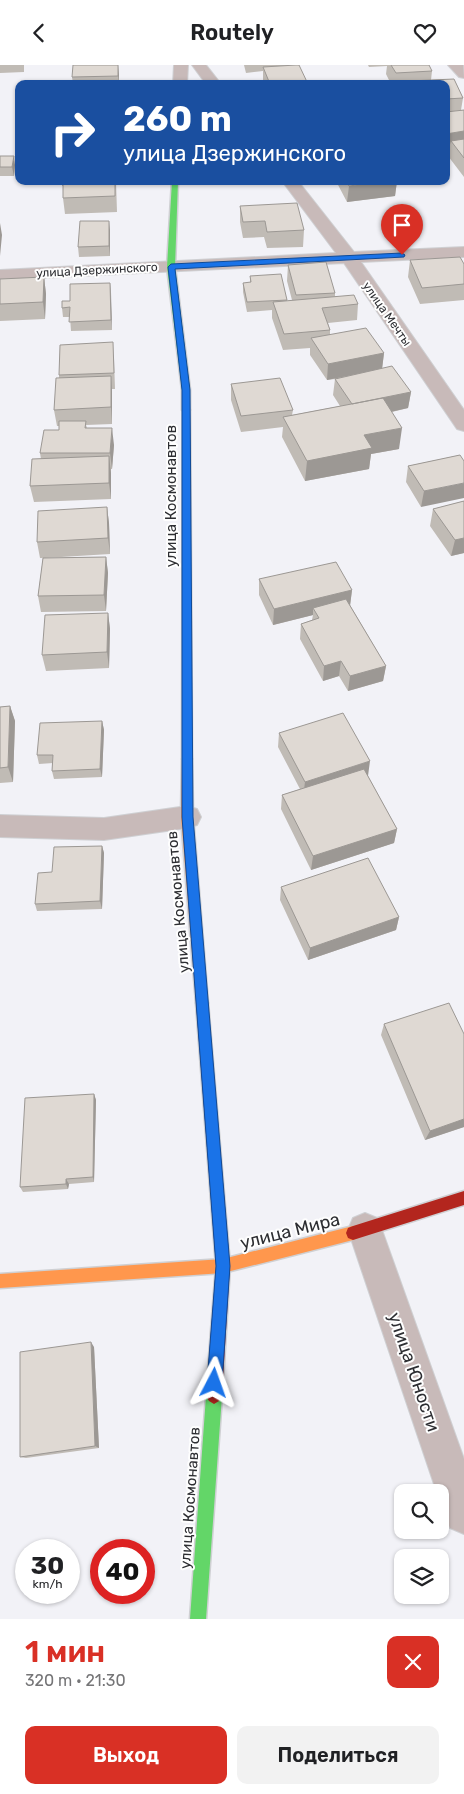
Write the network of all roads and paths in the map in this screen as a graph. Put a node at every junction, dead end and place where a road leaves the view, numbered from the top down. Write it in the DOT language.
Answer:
graph roads {
  1 [pos="181,65"];
  2 [pos="199,65"];
  3 [pos="455,65"];
  4 [pos="464,74"];
  5 [pos="180,80"];
  6 [pos="211,80"];
  7 [pos="175,185"];
  8 [pos="293,185"];
  9 [pos="464,252"];
  10 [pos="349,258"];
  11 [pos="171,267"];
  12 [pos="0,275"];
  13 [pos="464,425"];
  14 [pos="187,817"];
  15 [pos="0,826"];
  16 [pos="464,1198"];
  17 [pos="365,1230"];
  18 [pos="223,1266"];
  19 [pos="0,1281"];
  20 [pos="464,1514"];
  21 [pos="198,1619"];
  1 -- 5 [label="street"];
  2 -- 6 [label="street"];
  3 -- 4 [label="street"];
  7 -- 11 [label="street, улица Космонавтов"];
  8 -- 10 [label="street, улица Мечты"];
  9 -- 10 [label="street, улица Дзержинского"];
  10 -- 11 [label="street, улица Дзержинского"];
  10 -- 13 [label="street, улица Мечты"];
  11 -- 12 [label="street, улица Дзержинского"];
  11 -- 14 [label="street, улица Космонавтов"];
  14 -- 15 [label="street"];
  14 -- 18 [label="street, улица Космонавтов"];
  16 -- 17 [label="street, улица Мира"];
  17 -- 18 [label="street, улица Мира"];
  17 -- 20 [label="street, улица Юности"];
  18 -- 19 [label="street, улица Мира"];
  18 -- 21 [label="street, улица Космонавтов"];
}
